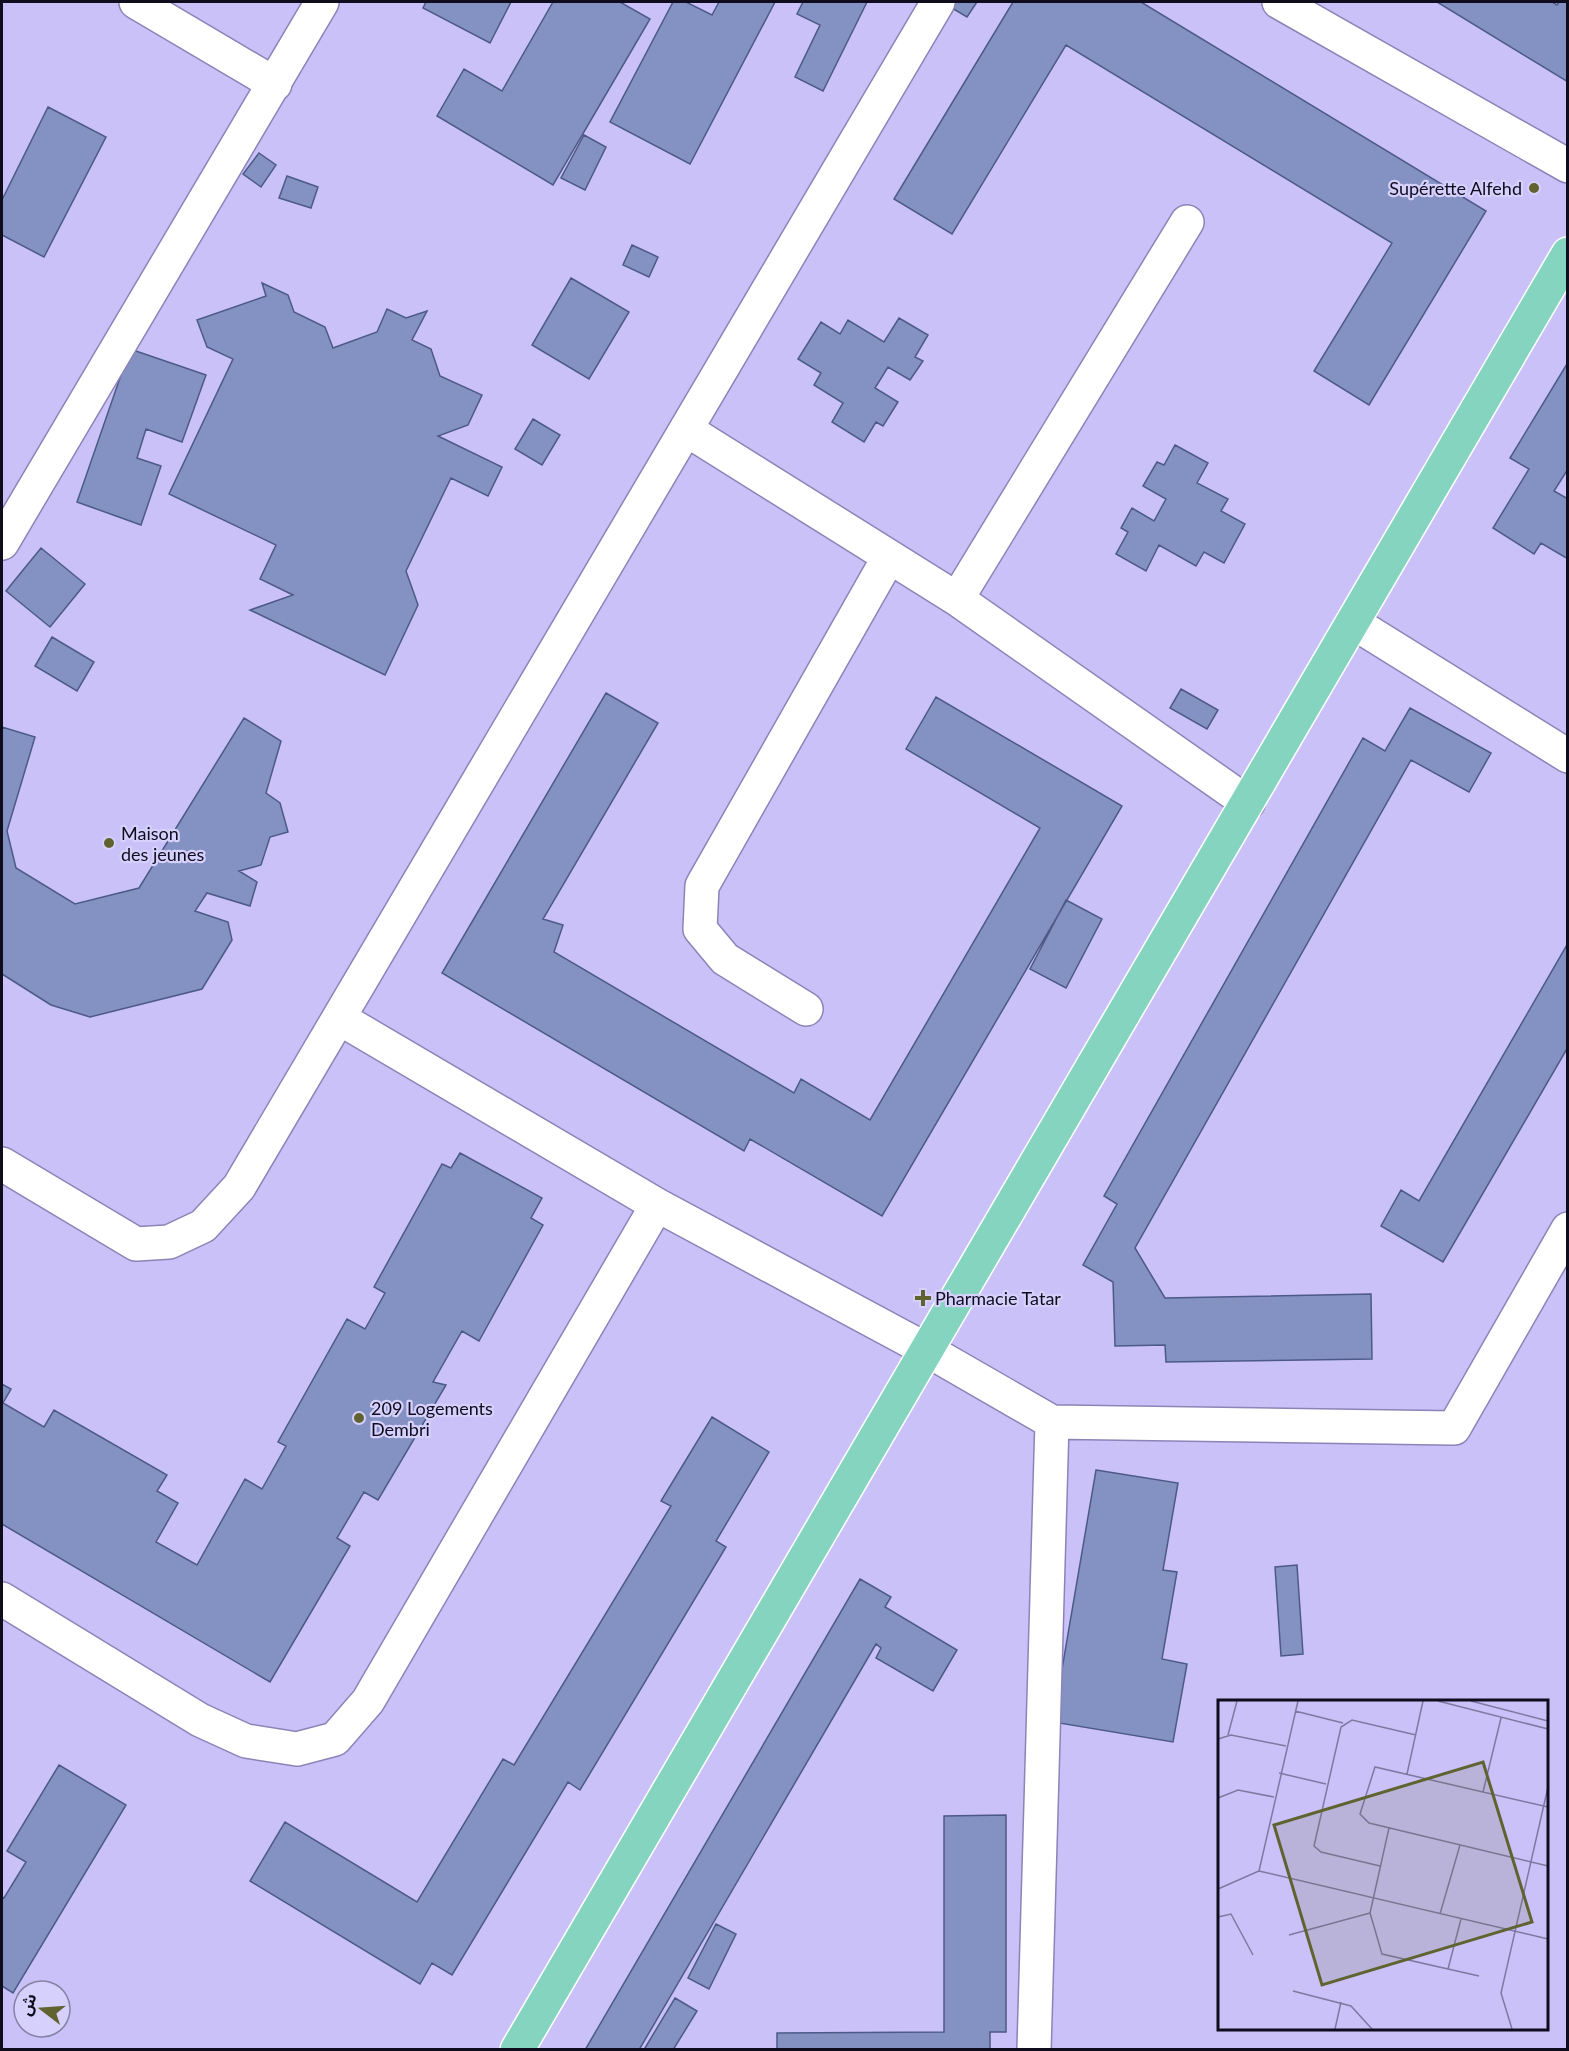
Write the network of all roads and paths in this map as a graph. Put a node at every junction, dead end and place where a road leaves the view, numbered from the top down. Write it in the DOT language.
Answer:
graph roads {
  1 [pos="136,2"];
  2 [pos="322,2"];
  3 [pos="938,2"];
  4 [pos="1279,2"];
  5 [pos="275,84"];
  6 [pos="1568,166"];
  7 [pos="1187,222"];
  8 [pos="1568,254"];
  9 [pos="687,430"];
  10 [pos="2,543"];
  11 [pos="889,557"];
  12 [pos="957,599"];
  13 [pos="1354,623"];
  14 [pos="1568,756"];
  15 [pos="1248,803"];
  16 [pos="806,1008"];
  17 [pos="339,1018"];
  18 [pos="2,1164"];
  19 [pos="657,1204"];
  20 [pos="1568,1229"];
  21 [pos="927,1350"];
  22 [pos="1052,1422"];
  23 [pos="2,1599"];
  24 [pos="517,2049"];
  25 [pos="1034,2049"];
  1 -- 5 [label="street"];
  2 -- 5 [label="street"];
  3 -- 9 [label="street"];
  4 -- 6 [label="street"];
  5 -- 10 [label="street"];
  7 -- 12 [label="street"];
  8 -- 13 [label="main road"];
  9 -- 11 [label="street"];
  9 -- 17 [label="street"];
  11 -- 12 [label="street"];
  11 -- 16 [label="street"];
  12 -- 15 [label="street"];
  13 -- 14 [label="street"];
  13 -- 15 [label="main road"];
  15 -- 21 [label="main road"];
  17 -- 18 [label="street"];
  17 -- 19 [label="street"];
  19 -- 21 [label="street"];
  19 -- 23 [label="street"];
  20 -- 22 [label="street"];
  21 -- 22 [label="street"];
  21 -- 24 [label="main road"];
  22 -- 25 [label="street"];
}
